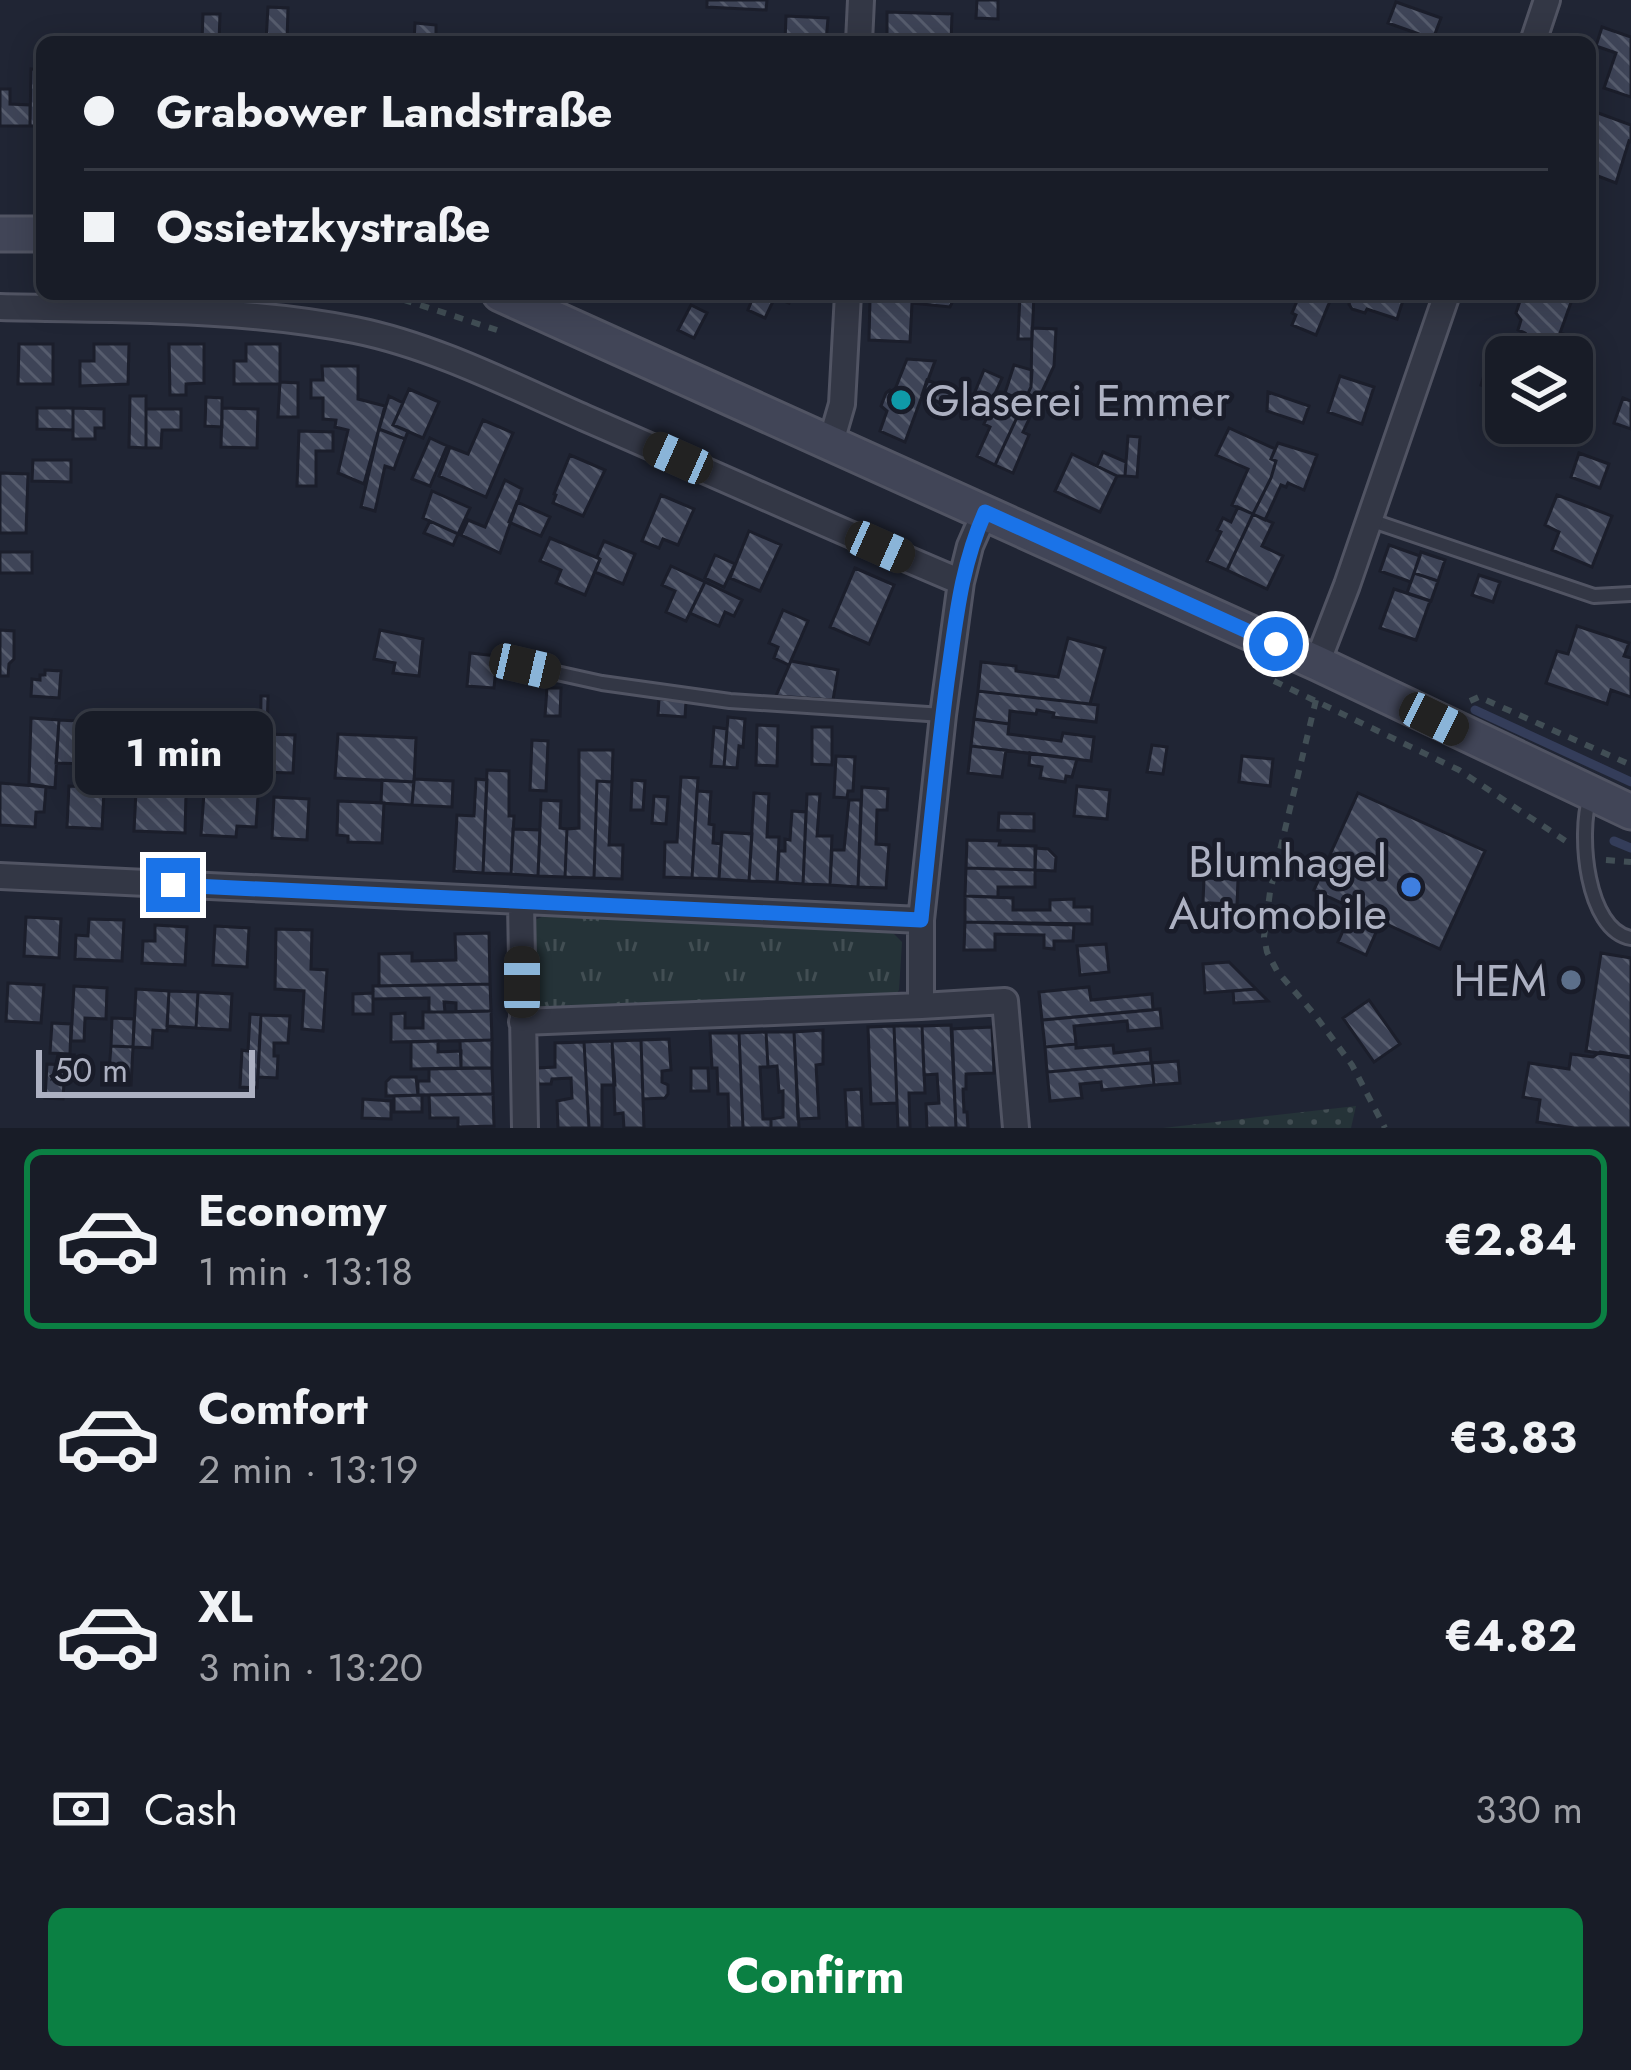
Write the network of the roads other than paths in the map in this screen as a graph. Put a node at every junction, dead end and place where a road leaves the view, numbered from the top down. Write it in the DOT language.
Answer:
graph roads {
  1 [pos="861,0"];
  2 [pos="1547,0"];
  3 [pos="860,36"];
  4 [pos="1535,36"];
  5 [pos="0,234"];
  6 [pos="36,234"];
  7 [pos="513,300"];
  8 [pos="848,300"];
  9 [pos="1445,300"];
  10 [pos="0,308"];
  11 [pos="831,442"];
  12 [pos="985,512"];
  13 [pos="1370,520"];
  14 [pos="961,582"];
  15 [pos="1631,594"];
  16 [pos="1317,663"];
  17 [pos="525,666"];
  18 [pos="943,715"];
  19 [pos="1591,795"];
  20 [pos="1631,812"];
  21 [pos="0,876"];
  22 [pos="521,903"];
  23 [pos="921,920"];
  24 [pos="1631,938"];
  25 [pos="921,1006"];
  26 [pos="522,1022"];
  27 [pos="525,1128"];
  28 [pos="1016,1128"];
  1 -- 3 [label="street"];
  2 -- 4 [label="street"];
  5 -- 6 [label="main road"];
  7 -- 11 [label="main road"];
  8 -- 11 [label="street"];
  9 -- 13 [label="street"];
  10 -- 14 [label="street"];
  11 -- 12 [label="main road"];
  12 -- 14 [label="street"];
  12 -- 16 [label="main road"];
  13 -- 15 [label="lane"];
  13 -- 16 [label="street"];
  14 -- 18 [label="street"];
  16 -- 19 [label="main road"];
  17 -- 18 [label="lane"];
  18 -- 23 [label="street"];
  19 -- 20 [label="main road"];
  19 -- 24 [label="lane"];
  21 -- 22 [label="street"];
  22 -- 23 [label="street"];
  22 -- 26 [label="street"];
  23 -- 25 [label="street"];
  25 -- 26 [label="street"];
  25 -- 28 [label="street"];
  26 -- 27 [label="street"];
}
